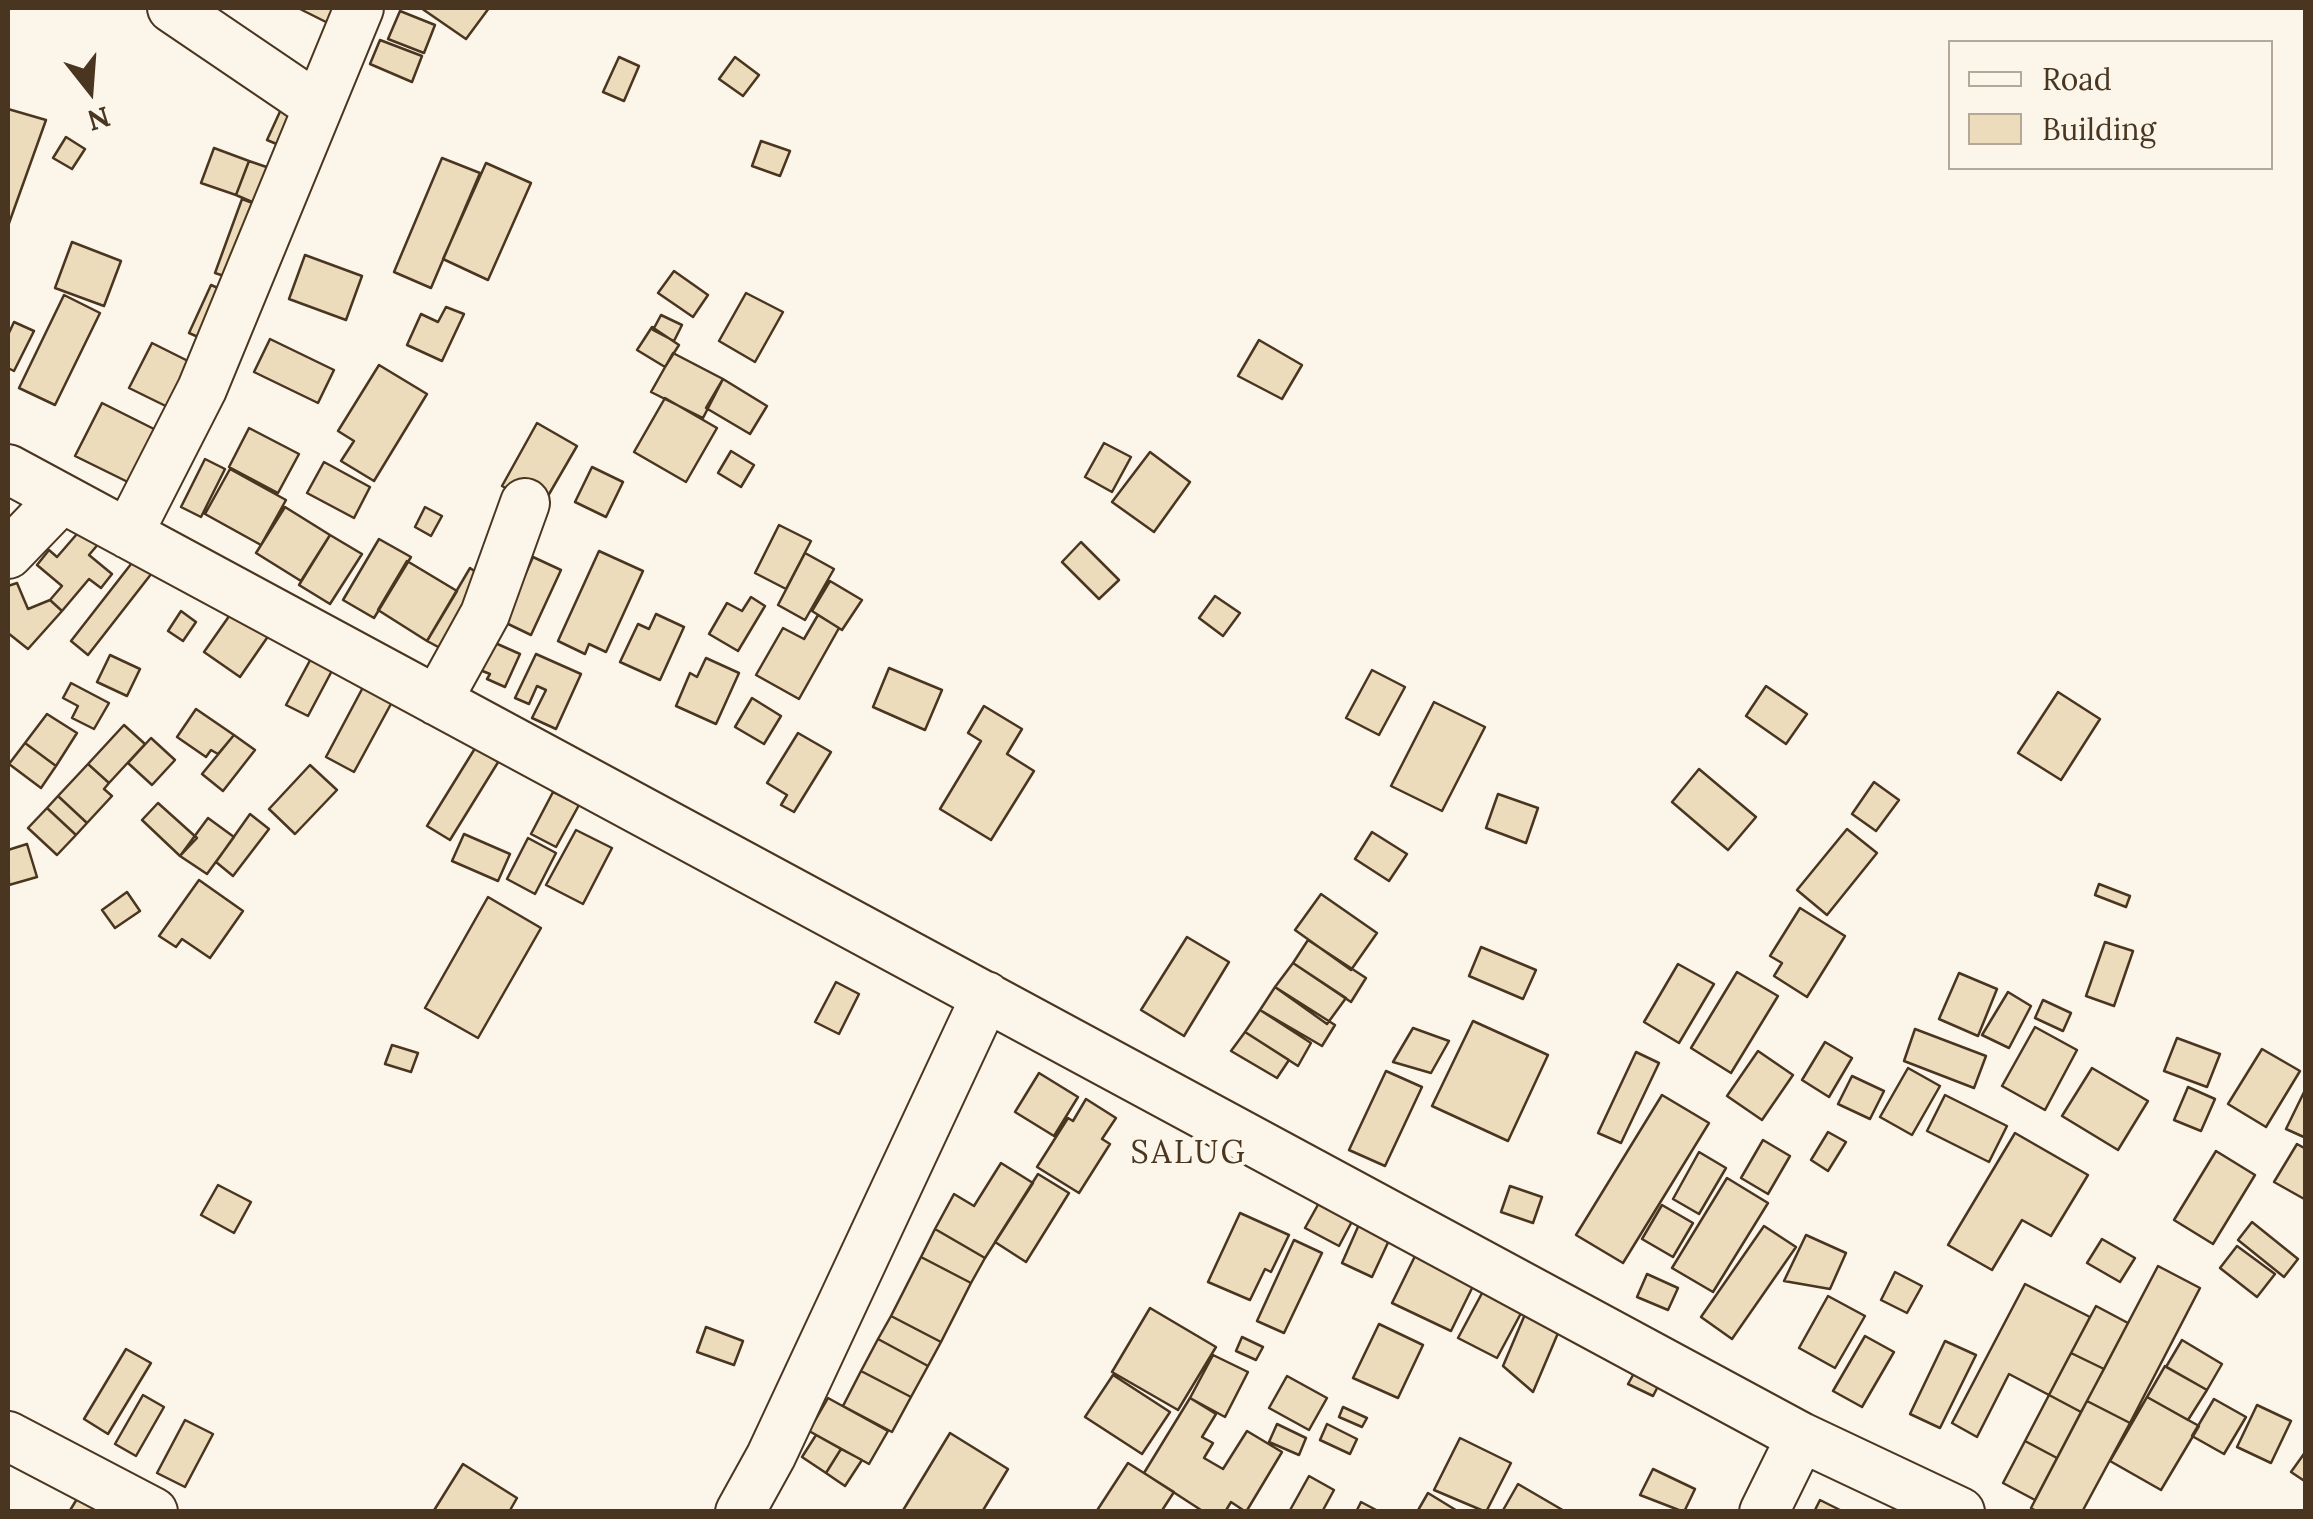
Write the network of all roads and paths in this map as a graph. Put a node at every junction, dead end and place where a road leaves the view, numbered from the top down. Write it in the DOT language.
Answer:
graph roads {
  1 [pos="172,8"];
  2 [pos="359,8"];
  3 [pos="318,107"];
  4 [pos="8,469"];
  5 [pos="60,499"];
  6 [pos="525,503"];
  7 [pos="128,534"];
  8 [pos="8,554"];
  9 [pos="436,700"];
  10 [pos="986,996"];
  11 [pos="8,1436"];
  12 [pos="1801,1436"];
  13 [pos="152,1512"];
  14 [pos="740,1512"];
  15 [pos="1764,1512"];
  16 [pos="1960,1512"];
  1 -- 3 [label="street"];
  2 -- 3 [label="street"];
  3 -- 7 [label="street"];
  4 -- 5 [label="street"];
  5 -- 7 [label="street"];
  5 -- 8 [label="street"];
  6 -- 9 [label="street"];
  7 -- 9 [label="street"];
  9 -- 10 [label="street"];
  10 -- 12 [label="street"];
  10 -- 14 [label="street"];
  11 -- 13 [label="street"];
  12 -- 15 [label="street"];
  12 -- 16 [label="street"];
}
